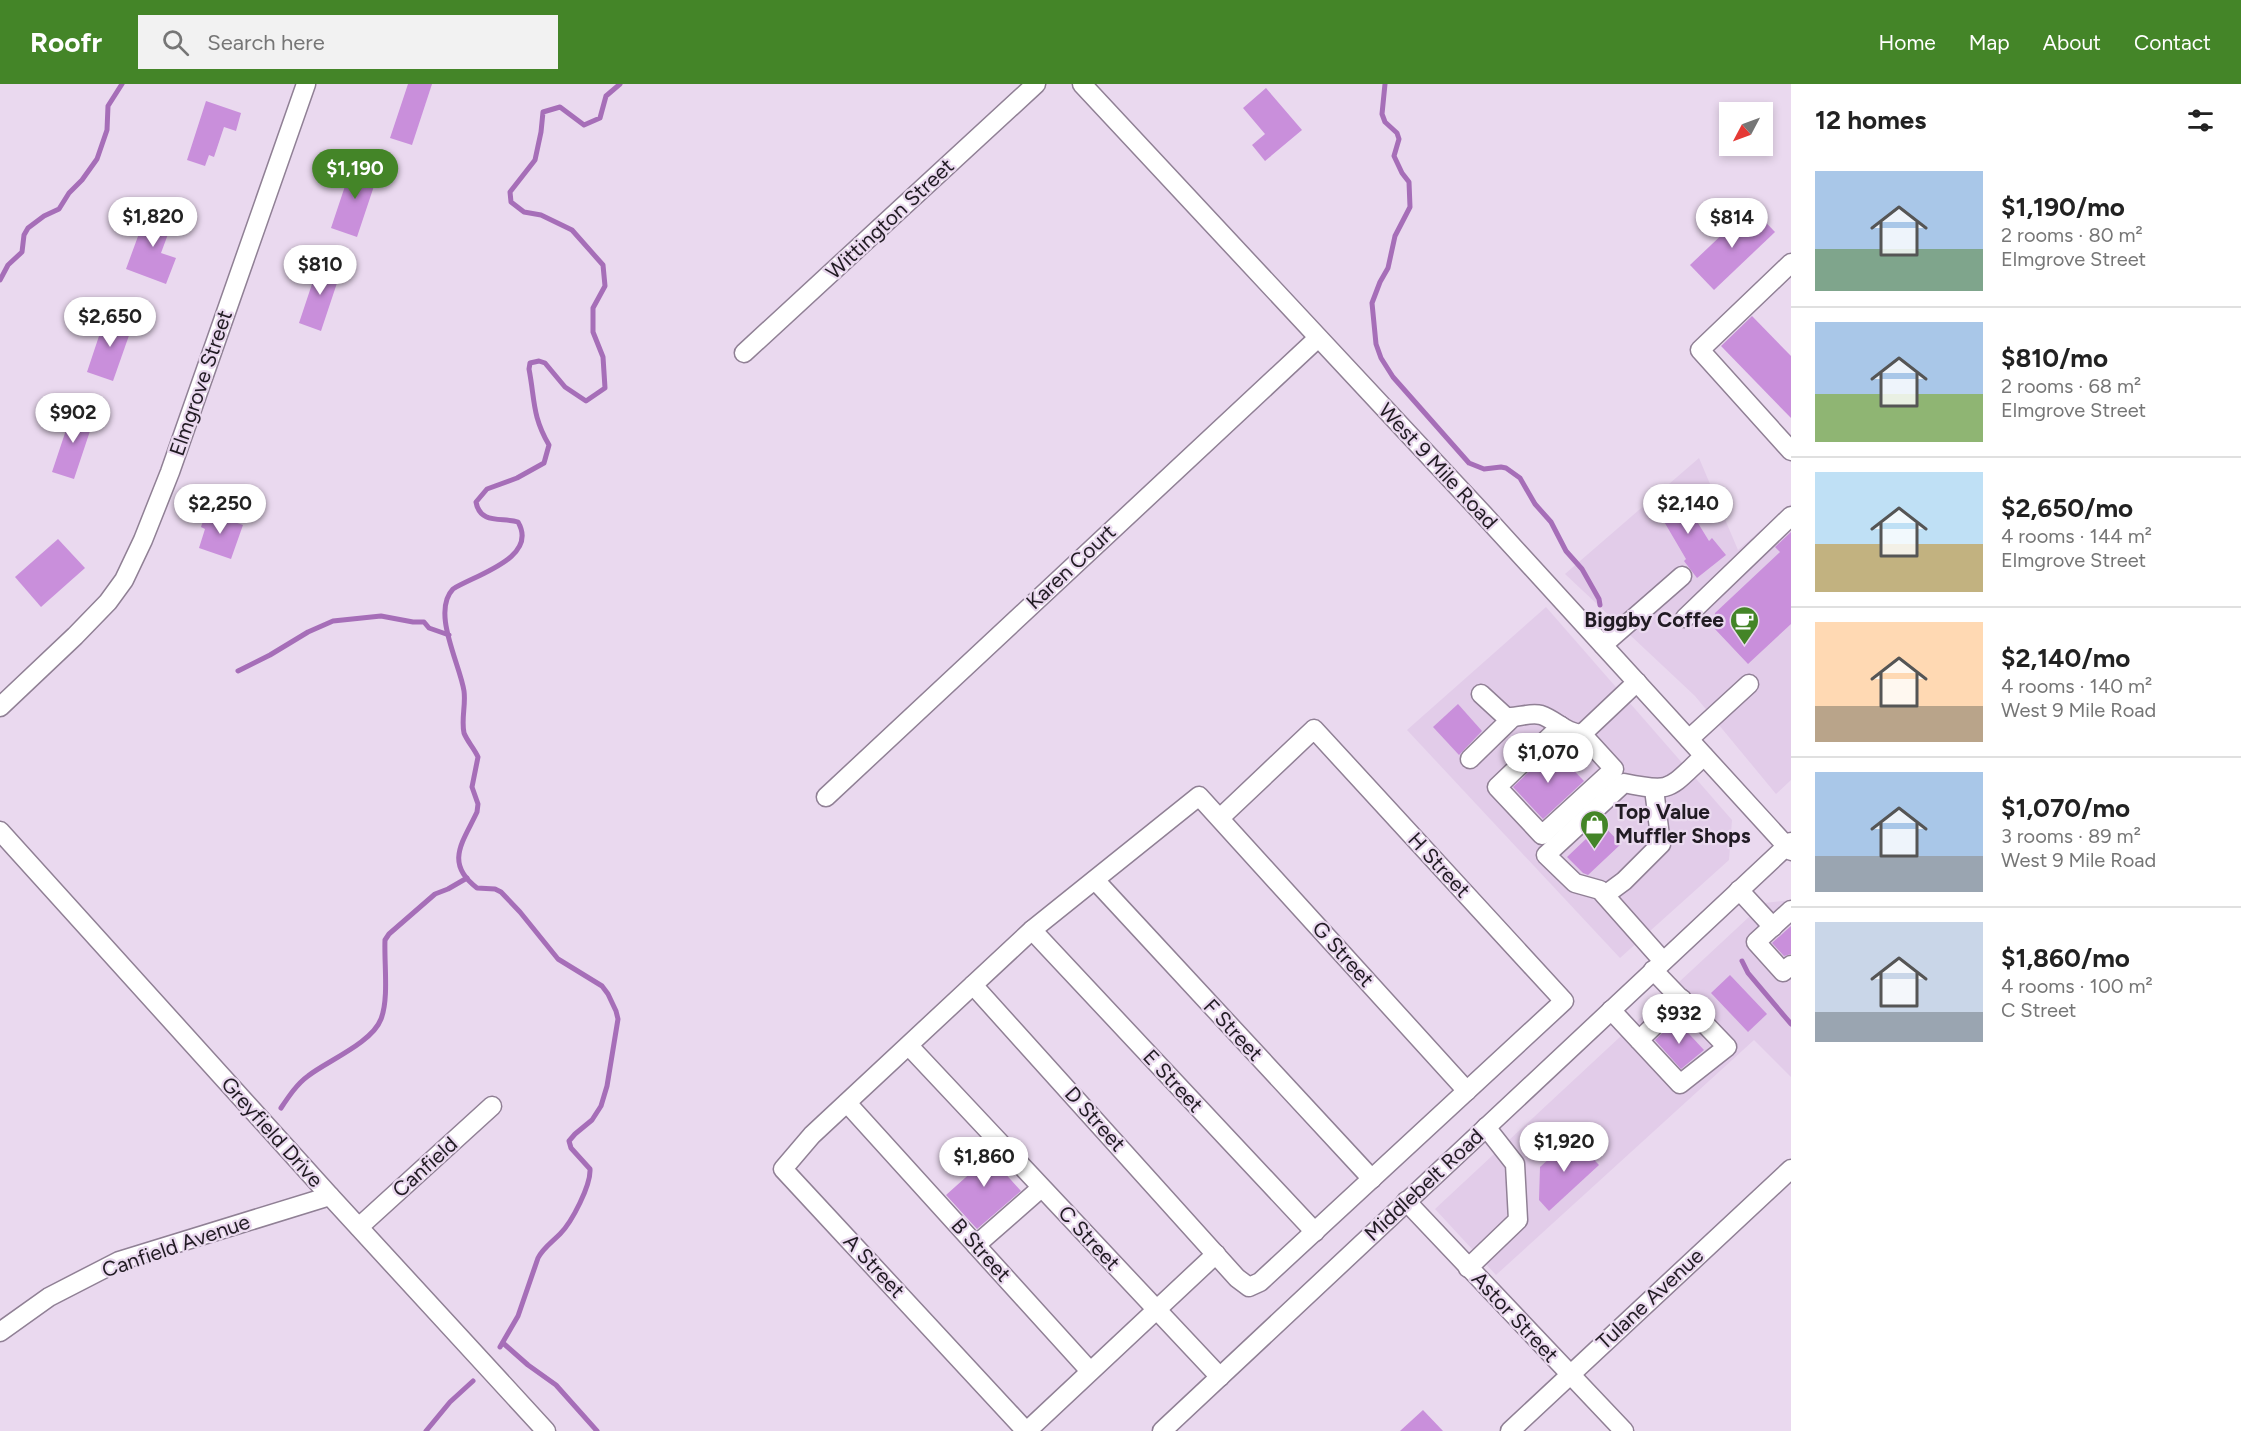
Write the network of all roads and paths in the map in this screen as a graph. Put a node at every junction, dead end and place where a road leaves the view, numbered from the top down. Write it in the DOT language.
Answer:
graph roads {
  1 [pos="306,84"];
  2 [pos="1036,84"];
  3 [pos="1082,84"];
  4 [pos="1791,263"];
  5 [pos="1318,338"];
  6 [pos="744,353"];
  7 [pos="1791,451"];
  8 [pos="1791,516"];
  9 [pos="1682,576"];
  10 [pos="1685,618"];
  11 [pos="1603,645"];
  12 [pos="1637,682"];
  13 [pos="1749,684"];
  14 [pos="1481,694"];
  15 [pos="0,706"];
  16 [pos="1512,718"];
  17 [pos="1561,726"];
  18 [pos="1582,734"];
  19 [pos="1689,739"];
  20 [pos="1704,756"];
  21 [pos="1470,759"];
  22 [pos="1654,789"];
  23 [pos="826,796"];
  24 [pos="1220,818"];
  25 [pos="0,831"];
  26 [pos="1790,846"];
  27 [pos="1095,880"];
  28 [pos="1739,890"];
  29 [pos="1605,895"];
  30 [pos="1791,910"];
  31 [pos="1773,927"];
  32 [pos="1032,930"];
  33 [pos="1791,965"];
  34 [pos="1658,966"];
  35 [pos="974,985"];
  36 [pos="1682,999"];
  37 [pos="1611,1010"];
  38 [pos="1639,1040"];
  39 [pos="909,1046"];
  40 [pos="1467,1091"];
  41 [pos="847,1103"];
  42 [pos="492,1106"];
  43 [pos="1486,1127"];
  44 [pos="1791,1168"];
  45 [pos="1372,1179"];
  46 [pos="1041,1188"];
  47 [pos="330,1196"];
  48 [pos="1406,1202"];
  49 [pos="359,1227"];
  50 [pos="1315,1232"];
  51 [pos="976,1245"];
  52 [pos="1216,1254"];
  53 [pos="1468,1268"];
  54 [pos="1156,1310"];
  55 [pos="0,1332"];
  56 [pos="1090,1371"];
  57 [pos="1570,1375"];
  58 [pos="1220,1377"];
  59 [pos="546,1431"];
  60 [pos="1027,1431"];
  61 [pos="1162,1431"];
  62 [pos="1510,1431"];
  63 [pos="1624,1431"];
  1 -- 15 [label="street, Elmgrove Street"];
  2 -- 6 [label="street, Wittington Street"];
  3 -- 5 [label="street, West 9 Mile Road"];
  4 -- 7 [label="street"];
  5 -- 11 [label="street, West 9 Mile Road"];
  5 -- 23 [label="street, Karen Court"];
  8 -- 10 [label="street"];
  9 -- 11 [label="street"];
  11 -- 12 [label="street, West 9 Mile Road"];
  12 -- 18 [label="street"];
  12 -- 19 [label="street, West 9 Mile Road"];
  13 -- 19 [label="street"];
  14 -- 16 [label="street"];
  16 -- 17 [label="street"];
  16 -- 21 [label="street"];
  17 -- 18 [label="street"];
  17 -- 18 [label="street"];
  19 -- 20 [label="street, West 9 Mile Road"];
  20 -- 22 [label="street"];
  20 -- 26 [label="street, West 9 Mile Road"];
  22 -- 29 [label="street"];
  22 -- 29 [label="street"];
  24 -- 27 [label="street, G Street"];
  24 -- 40 [label="street, G Street"];
  24 -- 40 [label="street, H Street"];
  25 -- 47 [label="street, Greyfield Drive"];
  26 -- 28 [label="street, Middlebelt Road"];
  27 -- 32 [label="street"];
  27 -- 45 [label="street, F Street"];
  28 -- 31 [label="street"];
  28 -- 34 [label="street, Middlebelt Road"];
  29 -- 34 [label="street"];
  30 -- 31 [label="street"];
  31 -- 33 [label="street"];
  32 -- 35 [label="street"];
  32 -- 50 [label="street, E Street"];
  34 -- 36 [label="street"];
  34 -- 37 [label="street, Middlebelt Road"];
  35 -- 39 [label="street"];
  35 -- 52 [label="street, D Street"];
  36 -- 38 [label="street"];
  36 -- 38 [label="street"];
  37 -- 38 [label="street"];
  37 -- 43 [label="street, Middlebelt Road"];
  39 -- 41 [label="street"];
  39 -- 46 [label="street, C Street"];
  40 -- 45 [label="street"];
  41 -- 51 [label="street, B Street"];
  41 -- 60 [label="street, A Street"];
  42 -- 49 [label="street, Canfield"];
  43 -- 48 [label="street, Middlebelt Road"];
  43 -- 53 [label="street"];
  44 -- 57 [label="street, Tulane Avenue"];
  45 -- 50 [label="street"];
  46 -- 51 [label="street"];
  46 -- 54 [label="street, C Street"];
  47 -- 49 [label="street, Greyfield Drive"];
  47 -- 55 [label="street, Canfield Avenue"];
  48 -- 53 [label="street, Astor Street"];
  48 -- 58 [label="street, Middlebelt Road"];
  49 -- 59 [label="street, Greyfield Drive"];
  50 -- 52 [label="street, D Street"];
  51 -- 56 [label="street, B Street"];
  52 -- 54 [label="street, A Street"];
  53 -- 57 [label="street, Astor Street"];
  54 -- 56 [label="street, A Street"];
  54 -- 58 [label="street, C Street"];
  56 -- 60 [label="street, A Street"];
  57 -- 62 [label="street, Tulane Avenue"];
  57 -- 63 [label="street, Astor Street"];
  58 -- 61 [label="street, Middlebelt Road"];
}
